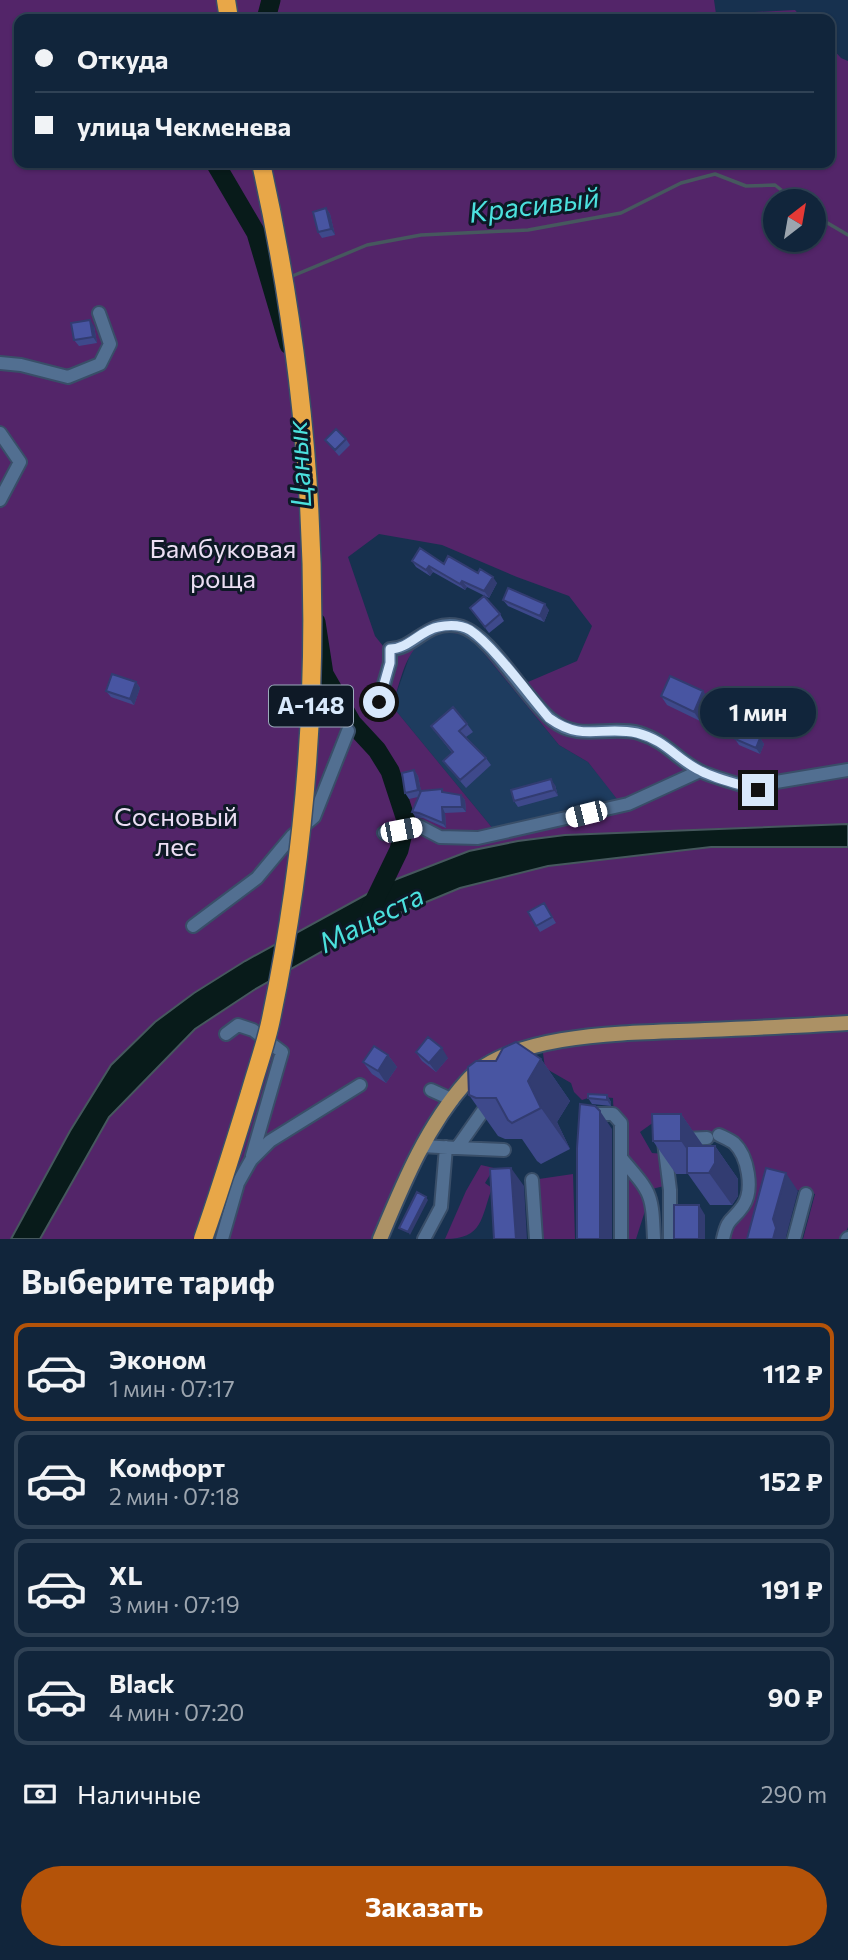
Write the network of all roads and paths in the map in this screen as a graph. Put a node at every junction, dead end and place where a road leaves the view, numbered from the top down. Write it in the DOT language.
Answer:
graph roads {
  1 [pos="262,168"];
  2 [pos="99,313"];
  3 [pos="0,363"];
  4 [pos="0,433"];
  5 [pos="0,500"];
  6 [pos="379,702"];
  7 [pos="348,731"];
  8 [pos="848,770"];
  9 [pos="700,771"];
  10 [pos="384,833"];
  11 [pos="193,926"];
  12 [pos="848,1023"];
  13 [pos="226,1034"];
  14 [pos="360,1085"];
  15 [pos="431,1090"];
  16 [pos="504,1093"];
  17 [pos="453,1100"];
  18 [pos="581,1125"];
  19 [pos="422,1146"];
  20 [pos="451,1147"];
  21 [pos="504,1150"];
  22 [pos="622,1159"];
  23 [pos="251,1160"];
  24 [pos="532,1180"];
  25 [pos="806,1194"];
  26 [pos="203,1239"];
  27 [pos="222,1239"];
  28 [pos="380,1239"];
  29 [pos="424,1239"];
  30 [pos="536,1239"];
  31 [pos="621,1239"];
  32 [pos="654,1239"];
  33 [pos="670,1239"];
  34 [pos="723,1239"];
  35 [pos="794,1239"];
  1 -- 26 [label="highway, А-148, bridge"];
  2 -- 3 [label="street"];
  4 -- 5 [label="street"];
  6 -- 9 [label="street"];
  7 -- 11 [label="street"];
  8 -- 9 [label="street"];
  9 -- 10 [label="street"];
  12 -- 17 [label="main road"];
  13 -- 23 [label="street"];
  14 -- 23 [label="street"];
  15 -- 17 [label="street"];
  16 -- 20 [label="street"];
  17 -- 19 [label="main road"];
  18 -- 22 [label="street"];
  19 -- 20 [label="street"];
  19 -- 28 [label="main road"];
  20 -- 21 [label="street"];
  20 -- 29 [label="street"];
  22 -- 31 [label="street"];
  22 -- 32 [label="street"];
  23 -- 27 [label="street"];
  24 -- 30 [label="street"];
  25 -- 35 [label="street"];
  33 -- 34 [label="street"];
}
